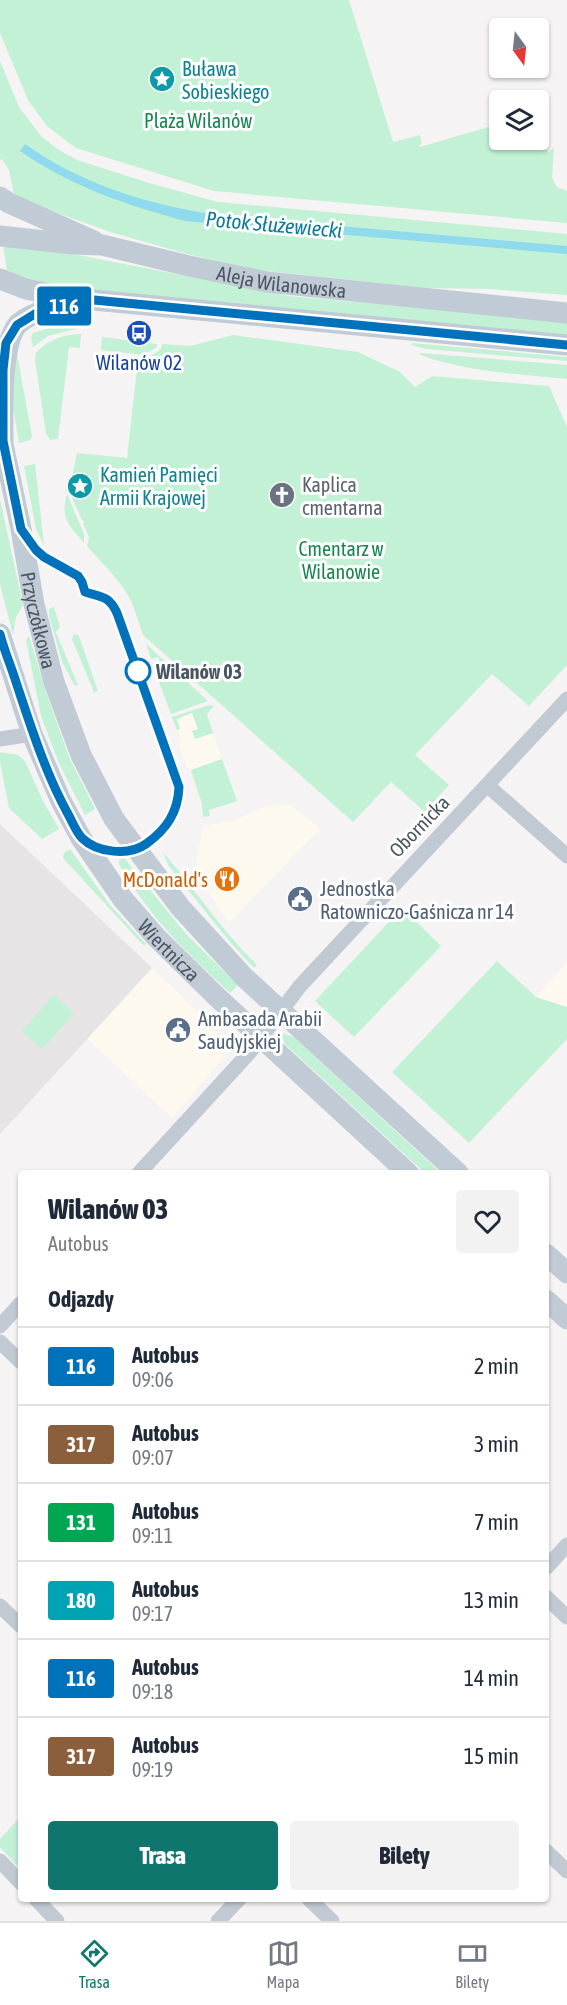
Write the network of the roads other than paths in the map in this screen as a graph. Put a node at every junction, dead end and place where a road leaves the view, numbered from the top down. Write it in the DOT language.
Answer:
graph roads {
  1 [pos="0,197"];
  2 [pos="0,236"];
  3 [pos="102,245"];
  4 [pos="0,279"];
  5 [pos="94,300"];
  6 [pos="567,313"];
  7 [pos="567,345"];
  8 [pos="1,436"];
  9 [pos="0,634"];
  10 [pos="567,699"];
  11 [pos="32,734"];
  12 [pos="73,735"];
  13 [pos="0,739"];
  14 [pos="488,784"];
  15 [pos="567,856"];
  16 [pos="280,1010"];
  17 [pos="261,1037"];
  18 [pos="142,1170"];
  19 [pos="405,1170"];
  20 [pos="455,1170"];
  21 [pos="549,1257"];
  22 [pos="567,1273"];
  23 [pos="549,1303"];
  24 [pos="18,1306"];
  25 [pos="567,1319"];
  26 [pos="0,1326"];
  27 [pos="0,1342"];
  28 [pos="18,1359"];
  29 [pos="567,1545"];
  30 [pos="549,1565"];
  31 [pos="549,1600"];
  32 [pos="0,1606"];
  33 [pos="567,1617"];
  34 [pos="18,1623"];
  35 [pos="549,1854"];
  36 [pos="0,1861"];
  37 [pos="567,1871"];
  38 [pos="18,1880"];
  39 [pos="39,1902"];
  40 [pos="236,1902"];
  41 [pos="312,1902"];
  42 [pos="57,1921"];
  43 [pos="218,1921"];
  44 [pos="332,1921"];
  1 -- 3 [label="main road"];
  2 -- 3 [label="main road, Aleja Wilanowska"];
  3 -- 6 [label="main road, Aleja Wilanowska"];
  4 -- 5 [label="main road, Aleja Wilanowska"];
  5 -- 7 [label="main road, Aleja Wilanowska"];
  5 -- 8 [label="main road, Przyczółkowa"];
  8 -- 12 [label="main road, Przyczółkowa"];
  9 -- 11 [label="main road, Przyczółkowa"];
  10 -- 14 [label="street, Obornicka"];
  11 -- 13 [label="street"];
  11 -- 17 [label="main road, Wiertnicza"];
  12 -- 16 [label="main road, Wiertnicza"];
  14 -- 15 [label="street"];
  14 -- 16 [label="street, Obornicka"];
  16 -- 17 [label="street, Obornicka"];
  16 -- 20 [label="main road, Wiertnicza"];
  17 -- 18 [label="street, Obornicka"];
  17 -- 19 [label="main road, Wiertnicza"];
  21 -- 22 [label="main road"];
  23 -- 25 [label="main road"];
  24 -- 26 [label="street"];
  27 -- 28 [label="street"];
  29 -- 30 [label="street"];
  31 -- 33 [label="street"];
  32 -- 34 [label="street"];
  35 -- 37 [label="street"];
  36 -- 38 [label="street"];
  39 -- 42 [label="street"];
  40 -- 43 [label="street"];
  41 -- 44 [label="street"];
}
